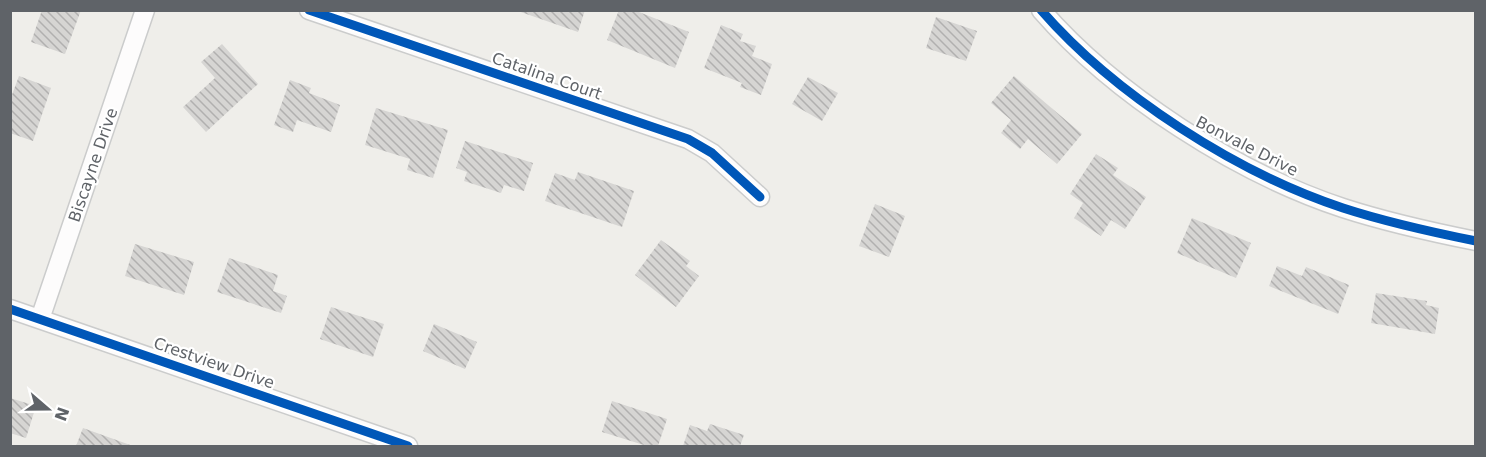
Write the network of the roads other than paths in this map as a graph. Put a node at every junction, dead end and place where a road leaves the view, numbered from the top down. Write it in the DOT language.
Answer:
graph roads {
  1 [pos="145,10"];
  2 [pos="309,10"];
  3 [pos="1041,10"];
  4 [pos="760,197"];
  5 [pos="1476,241"];
  6 [pos="10,309"];
  7 [pos="40,319"];
  8 [pos="408,447"];
  1 -- 7 [label="street, Biscayne Drive"];
  2 -- 4 [label="street, Catalina Court"];
  3 -- 5 [label="street, Bonvale Drive"];
  6 -- 7 [label="street, Crestview Drive"];
  7 -- 8 [label="street, Crestview Drive"];
}
